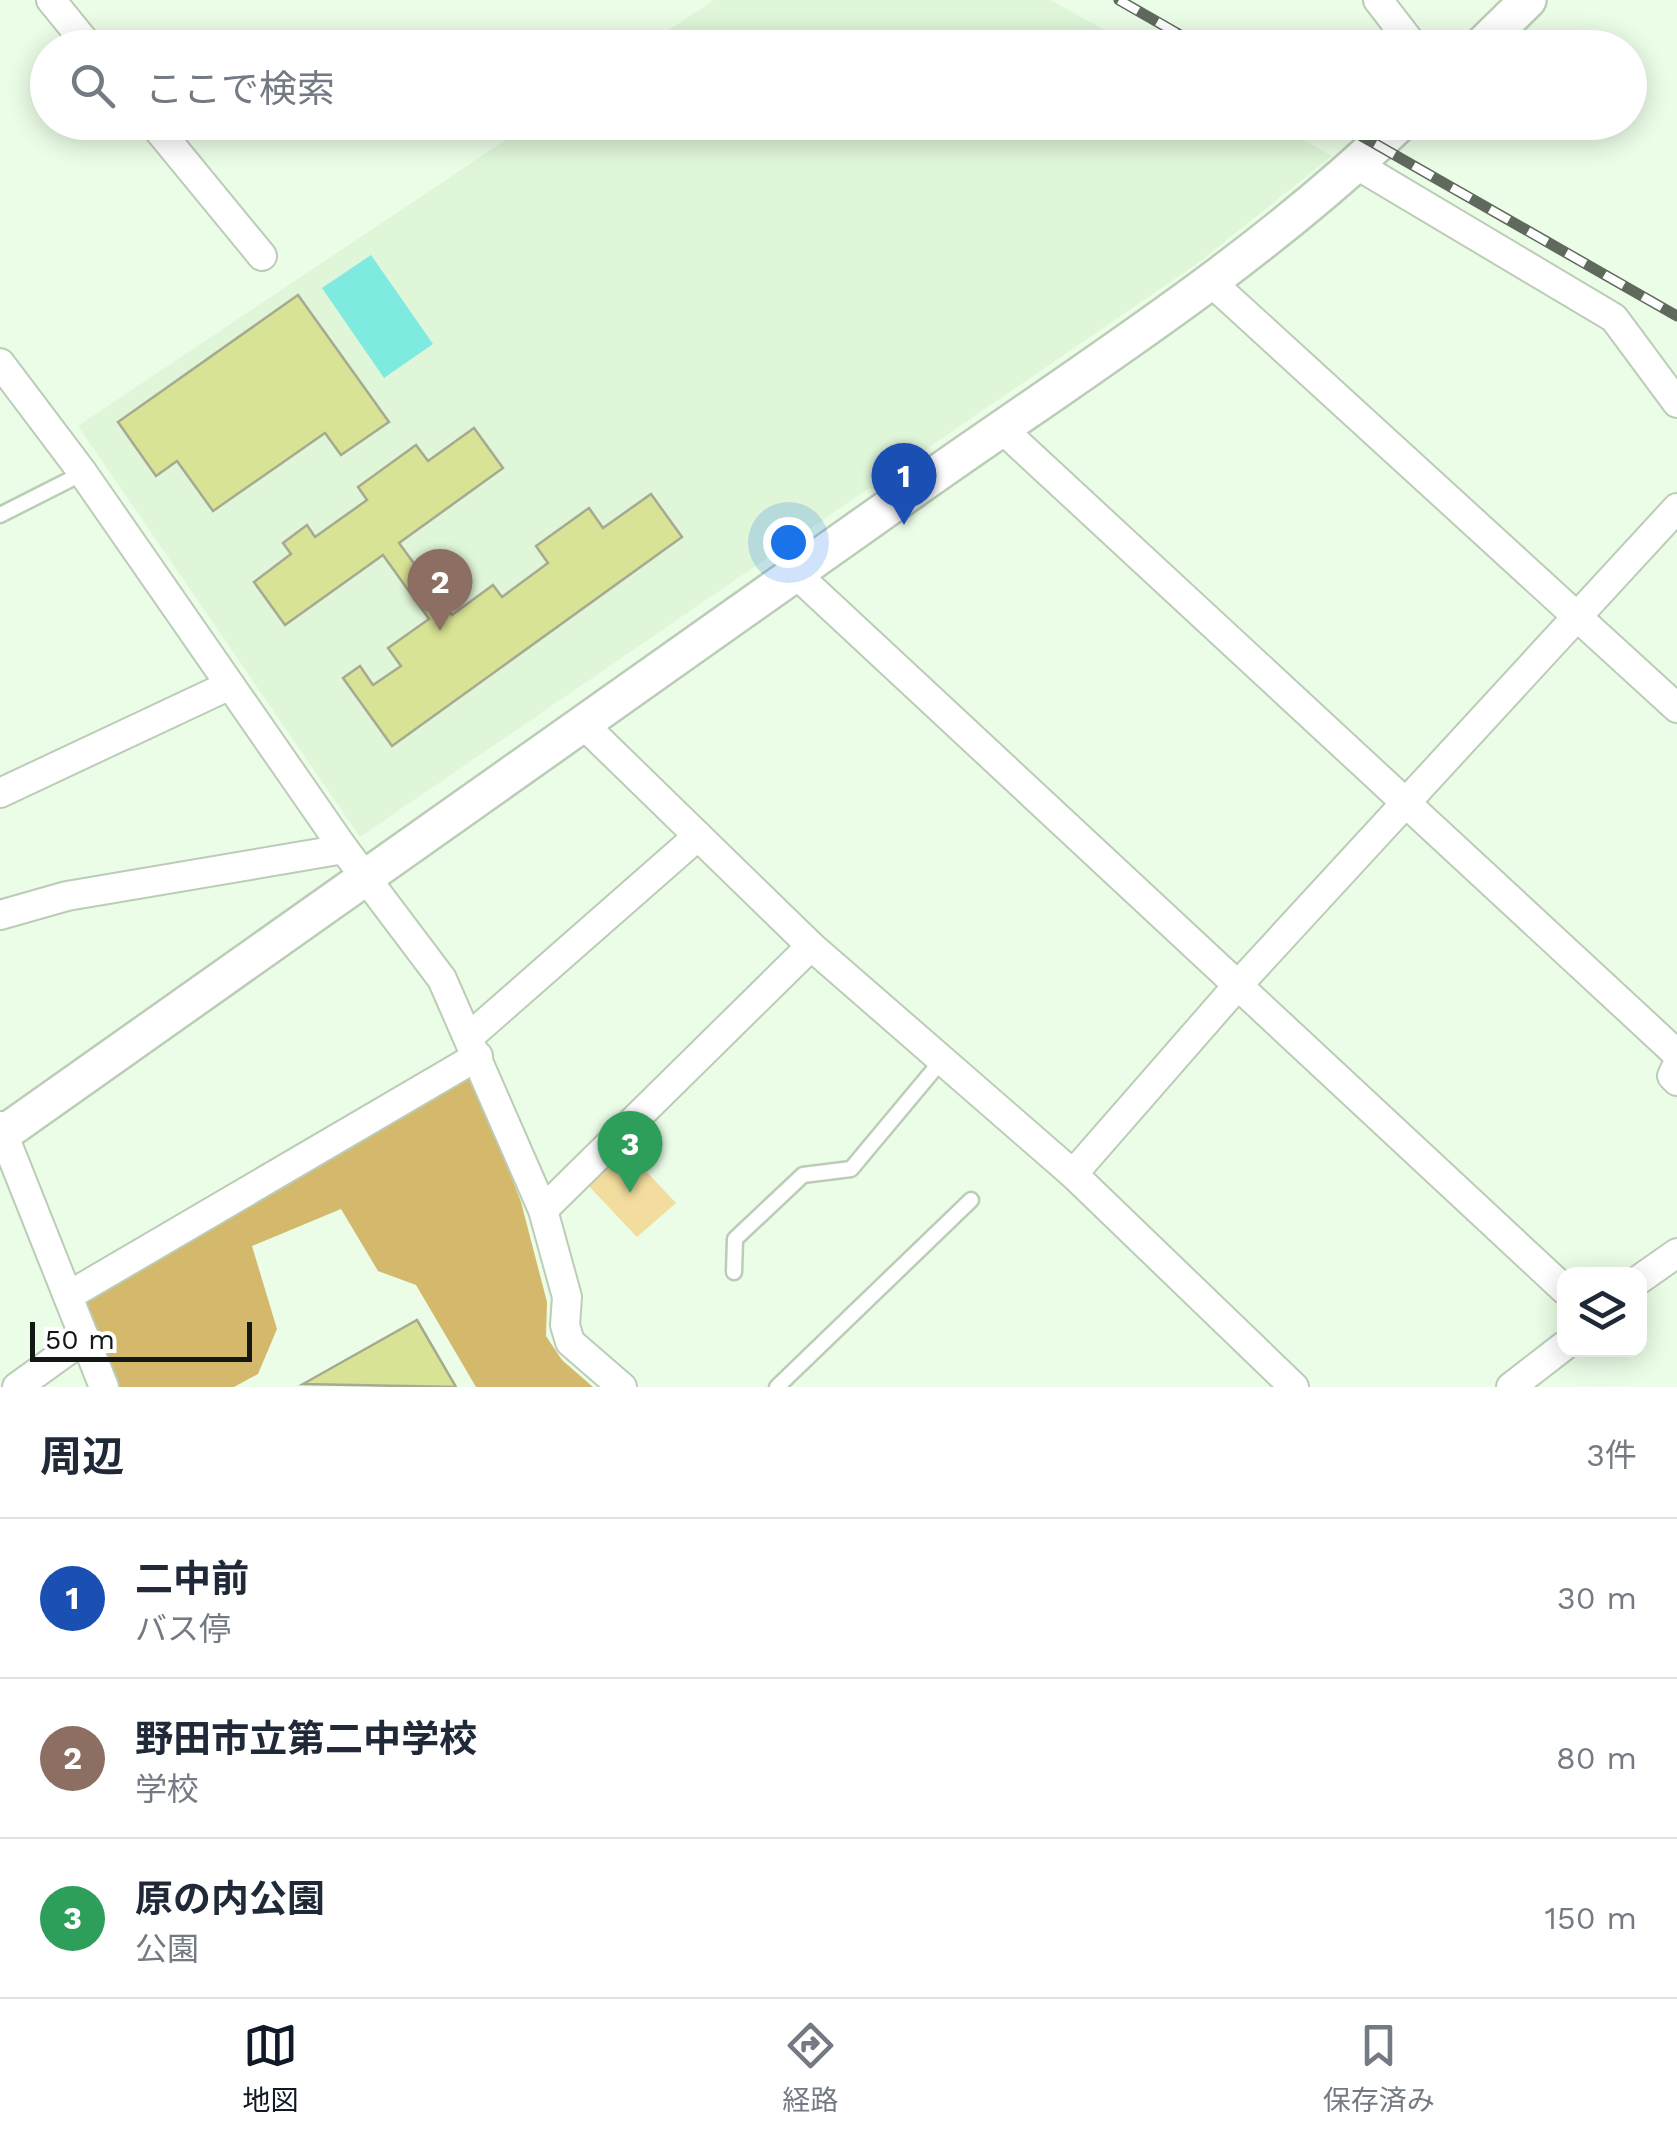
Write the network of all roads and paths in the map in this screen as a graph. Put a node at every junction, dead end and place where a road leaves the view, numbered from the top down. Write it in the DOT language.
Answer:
graph roads {
  1 [pos="50,0"];
  2 [pos="1378,0"];
  3 [pos="1528,0"];
  4 [pos="75,30"];
  5 [pos="1401,30"];
  6 [pos="1497,30"];
  7 [pos="167,140"];
  8 [pos="1383,140"];
  9 [pos="1357,165"];
  10 [pos="262,256"];
  11 [pos="1212,284"];
  12 [pos="0,363"];
  13 [pos="1677,403"];
  14 [pos="1001,428"];
  15 [pos="83,473"];
  16 [pos="1677,508"];
  17 [pos="0,516"];
  18 [pos="796,574"];
  19 [pos="1578,617"];
  20 [pos="230,685"];
  21 [pos="1677,708"];
  22 [pos="583,724"];
  23 [pos="0,793"];
  24 [pos="1408,801"];
  25 [pos="698,836"];
  26 [pos="355,862"];
  27 [pos="0,915"];
  28 [pos="811,946"];
  29 [pos="1238,986"];
  30 [pos="473,1046"];
  31 [pos="1677,1054"];
  32 [pos="942,1060"];
  33 [pos="1677,1065"];
  34 [pos="1677,1082"];
  35 [pos="1,1132"];
  36 [pos="1073,1174"];
  37 [pos="971,1200"];
  38 [pos="543,1210"];
  39 [pos="1677,1253"];
  40 [pos="734,1272"];
  41 [pos="1647,1274"];
  42 [pos="1557,1282"];
  43 [pos="68,1296"];
  44 [pos="85,1338"];
  45 [pos="1557,1352"];
  46 [pos="17,1387"];
  47 [pos="104,1387"];
  48 [pos="622,1387"];
  49 [pos="777,1387"];
  50 [pos="1294,1387"];
  51 [pos="1512,1387"];
  1 -- 4 [label="street"];
  2 -- 5 [label="street"];
  3 -- 6 [label="street"];
  7 -- 10 [label="street"];
  8 -- 9 [label="street"];
  9 -- 11 [label="street"];
  9 -- 13 [label="street"];
  11 -- 14 [label="street"];
  11 -- 19 [label="street"];
  12 -- 15 [label="street"];
  14 -- 18 [label="street"];
  14 -- 24 [label="street"];
  15 -- 17 [label="lane"];
  15 -- 20 [label="street"];
  16 -- 19 [label="street"];
  18 -- 22 [label="street"];
  18 -- 29 [label="street"];
  19 -- 21 [label="street"];
  19 -- 24 [label="street"];
  20 -- 23 [label="street"];
  20 -- 26 [label="street"];
  22 -- 25 [label="street"];
  22 -- 26 [label="street"];
  24 -- 29 [label="street"];
  24 -- 31 [label="street"];
  25 -- 28 [label="street"];
  25 -- 30 [label="street"];
  26 -- 27 [label="street"];
  26 -- 30 [label="street"];
  26 -- 35 [label="street"];
  28 -- 32 [label="street"];
  28 -- 38 [label="street"];
  29 -- 36 [label="street"];
  29 -- 42 [label="street"];
  30 -- 38 [label="street"];
  30 -- 43 [label="street"];
  32 -- 36 [label="street"];
  32 -- 40 [label="lane"];
  33 -- 34 [label="street"];
  35 -- 43 [label="street"];
  36 -- 50 [label="street"];
  37 -- 49 [label="lane"];
  38 -- 48 [label="street"];
  39 -- 41 [label="street"];
  43 -- 44 [label="street"];
  44 -- 46 [label="street"];
  44 -- 47 [label="street"];
  45 -- 51 [label="street"];
}
